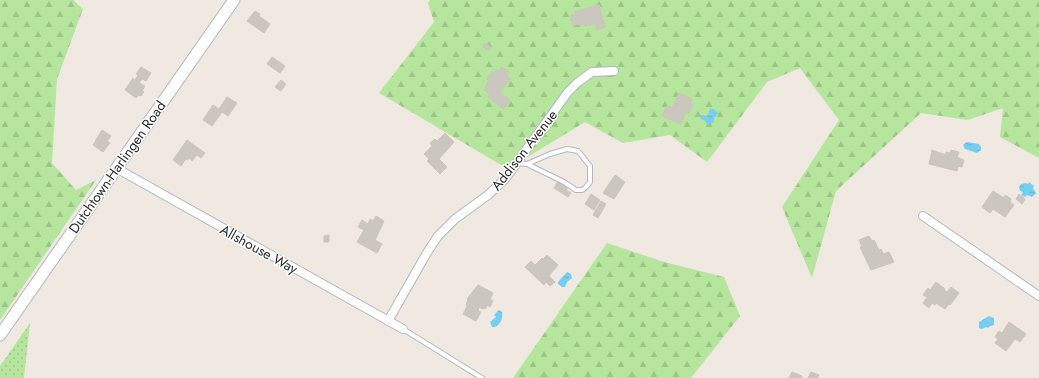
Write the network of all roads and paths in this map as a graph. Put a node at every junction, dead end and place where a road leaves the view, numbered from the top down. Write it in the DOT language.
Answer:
graph roads {
  1 [pos="234,0"];
  2 [pos="614,71"];
  3 [pos="517,163"];
  4 [pos="527,164"];
  5 [pos="116,168"];
  6 [pos="923,216"];
  7 [pos="1039,296"];
  8 [pos="388,321"];
  9 [pos="402,330"];
  10 [pos="2,332"];
  11 [pos="482,378"];
  1 -- 5 [label="street, Dutchtown-Harlingen Road"];
  2 -- 3 [label="street, Addison Avenue"];
  3 -- 4 [label="lane"];
  3 -- 8 [label="street, Addison Avenue"];
  4 -- 4 [label="lane"];
  5 -- 8 [label="street, Allshouse Way"];
  5 -- 10 [label="street, Dutchtown-Harlingen Road"];
  6 -- 7 [label="street"];
  8 -- 9 [label="street, Allshouse Way"];
  9 -- 11 [label="lane"];
}
